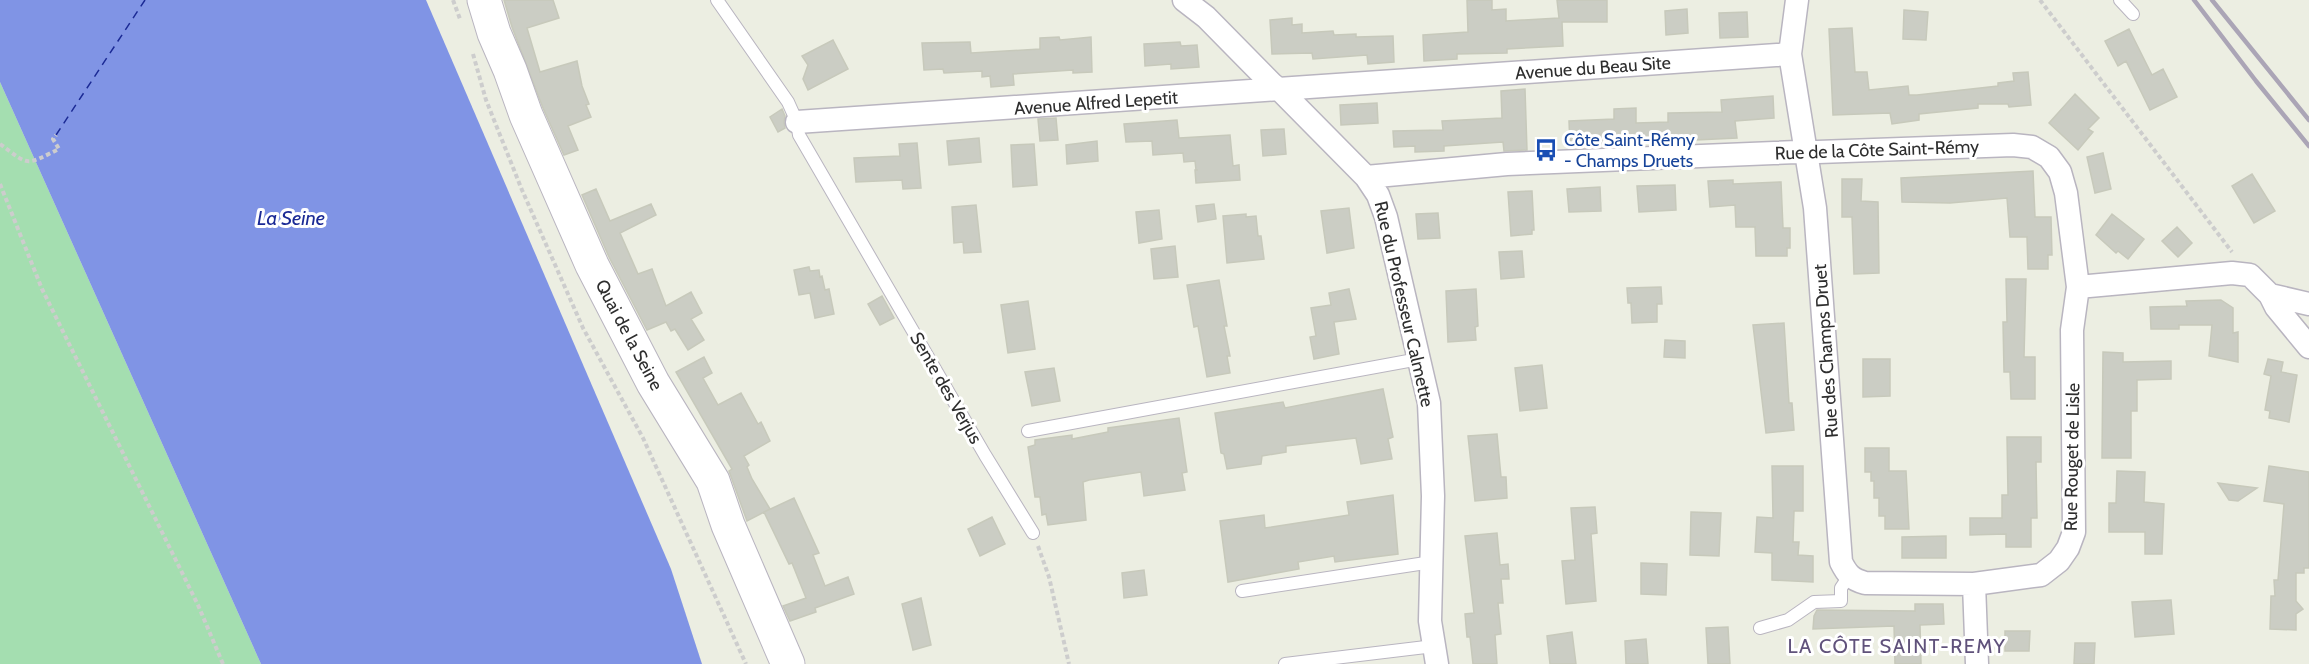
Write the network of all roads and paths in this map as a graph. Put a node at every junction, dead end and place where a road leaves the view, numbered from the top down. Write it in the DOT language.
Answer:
graph roads {
  1 [pos="453,0"];
  2 [pos="484,0"];
  3 [pos="717,0"];
  4 [pos="1184,0"];
  5 [pos="1797,0"];
  6 [pos="2040,0"];
  7 [pos="2120,0"];
  8 [pos="2133,14"];
  9 [pos="463,25"];
  10 [pos="470,45"];
  11 [pos="1790,54"];
  12 [pos="1395,82"];
  13 [pos="1281,91"];
  14 [pos="797,122"];
  15 [pos="56,135"];
  16 [pos="0,144"];
  17 [pos="1807,152"];
  18 [pos="1366,177"];
  19 [pos="0,184"];
  20 [pos="2241,274"];
  21 [pos="2078,287"];
  22 [pos="2270,295"];
  23 [pos="2309,304"];
  24 [pos="2309,347"];
  25 [pos="1419,359"];
  26 [pos="1028,430"];
  27 [pos="1033,533"];
  28 [pos="1432,562"];
  29 [pos="1849,576"];
  30 [pos="1974,584"];
  31 [pos="1242,591"];
  32 [pos="1760,628"];
  33 [pos="1435,655"];
  34 [pos="223,664"];
  35 [pos="746,664"];
  36 [pos="788,664"];
  37 [pos="1069,664"];
  38 [pos="1285,664"];
  39 [pos="1977,664"];
  1 -- 9 [label="path"];
  2 -- 36 [label="street, Quai de la Seine"];
  3 -- 14 [label="lane, Sente des Verjus"];
  4 -- 13 [label="street, Rue du Professeur Calmette"];
  5 -- 11 [label="street, Rue des Champs Druet"];
  6 -- 20 [label="path"];
  7 -- 8 [label="lane"];
  10 -- 35 [label="path"];
  11 -- 12 [label="street, Avenue du Beau Site"];
  11 -- 17 [label="street, Rue des Champs Druet"];
  12 -- 13 [label="street, Avenue Alfred Lepetit"];
  13 -- 14 [label="street, Avenue Alfred Lepetit"];
  13 -- 18 [label="street, Rue du Professeur Calmette"];
  14 -- 27 [label="lane, Sente des Verjus"];
  15 -- 16 [label="path"];
  17 -- 18 [label="street, Rue de la Côte Saint-Rémy"];
  17 -- 21 [label="street, Rue de la Côte Saint-Rémy"];
  17 -- 29 [label="street, Rue des Champs Druet"];
  18 -- 25 [label="street, Rue du Professeur Calmette"];
  19 -- 34 [label="path"];
  20 -- 21 [label="street"];
  20 -- 22 [label="street"];
  21 -- 30 [label="street, Rue Rouget de Lisle"];
  22 -- 23 [label="street"];
  22 -- 24 [label="street"];
  25 -- 26 [label="lane"];
  25 -- 28 [label="street, Rue du Professeur Calmette"];
  27 -- 37 [label="path"];
  28 -- 31 [label="lane"];
  28 -- 33 [label="street, Rue du Professeur Calmette"];
  29 -- 30 [label="street"];
  29 -- 32 [label="lane"];
  30 -- 39 [label="street"];
  33 -- 38 [label="lane"];
}
